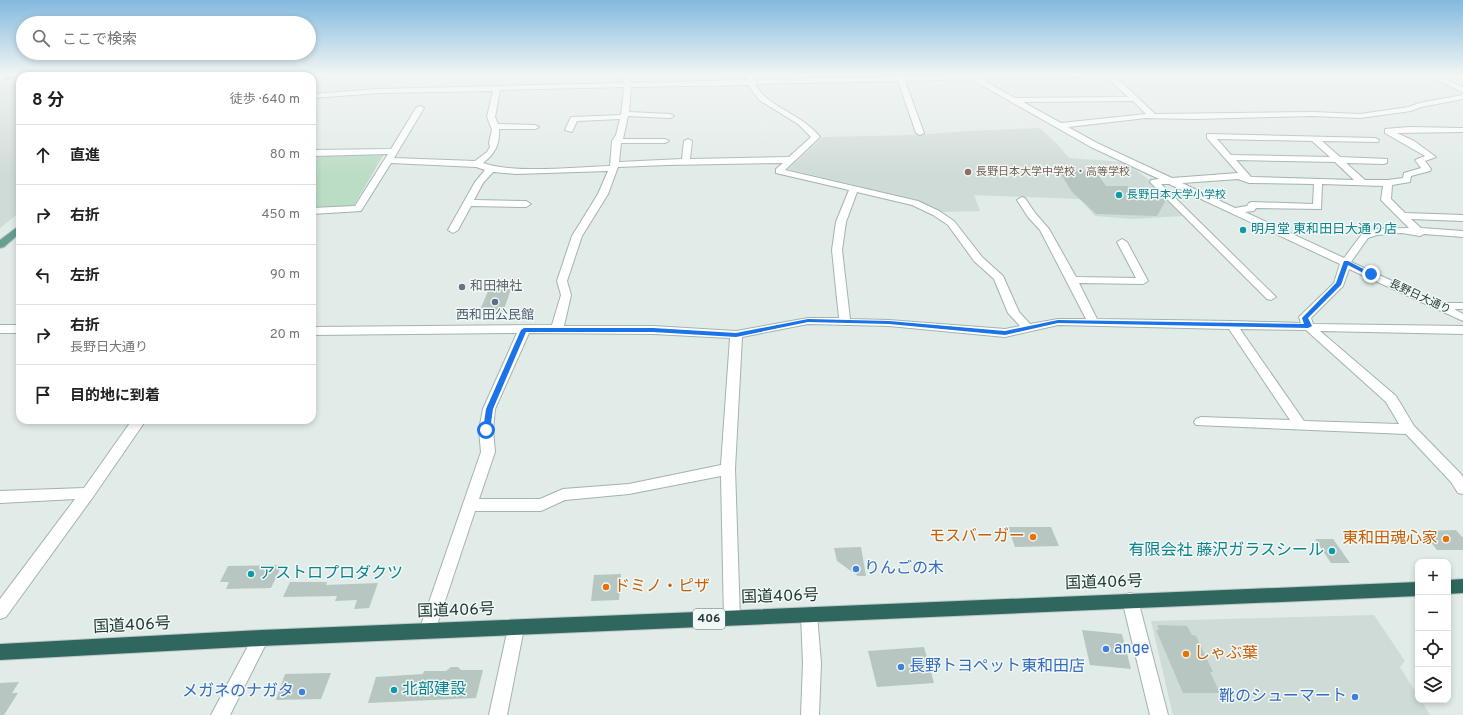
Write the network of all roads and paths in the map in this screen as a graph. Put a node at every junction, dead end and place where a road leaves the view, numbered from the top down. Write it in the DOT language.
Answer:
graph roads {
  1 [pos="494,107"];
  2 [pos="625,107"];
  3 [pos="775,107"];
  4 [pos="911,107"];
  5 [pos="1027,107"];
  6 [pos="1143,107"];
  7 [pos="1414,107"];
  8 [pos="420,108"];
  9 [pos="1152,115"];
  10 [pos="624,116"];
  11 [pos="670,116"];
  12 [pos="1204,123"];
  13 [pos="494,126"];
  14 [pos="1059,126"];
  15 [pos="534,127"];
  16 [pos="569,130"];
  17 [pos="1463,130"];
  18 [pos="920,133"];
  19 [pos="1215,136"];
  20 [pos="1314,138"];
  21 [pos="1374,140"];
  22 [pos="616,141"];
  23 [pos="665,141"];
  24 [pos="688,141"];
  25 [pos="392,150"];
  26 [pos="316,153"];
  27 [pos="1229,157"];
  28 [pos="1337,159"];
  29 [pos="388,160"];
  30 [pos="790,160"];
  31 [pos="686,161"];
  32 [pos="1384,161"];
  33 [pos="477,164"];
  34 [pos="614,167"];
  35 [pos="491,169"];
  36 [pos="1170,180"];
  37 [pos="1249,180"];
  38 [pos="1318,182"];
  39 [pos="1363,182"];
  40 [pos="1388,183"];
  41 [pos="854,188"];
  42 [pos="1022,200"];
  43 [pos="468,203"];
  44 [pos="526,204"];
  45 [pos="1234,210"];
  46 [pos="316,212"];
  47 [pos="1403,216"];
  48 [pos="1463,218"];
  49 [pos="16,224"];
  50 [pos="453,230"];
  51 [pos="16,231"];
  52 [pos="1420,233"];
  53 [pos="1463,234"];
  54 [pos="0,237"];
  55 [pos="1122,242"];
  56 [pos="0,245"];
  57 [pos="1346,262"];
  58 [pos="1072,280"];
  59 [pos="1271,297"];
  60 [pos="1438,306"];
  61 [pos="1463,306"];
  62 [pos="1463,318"];
  63 [pos="845,321"];
  64 [pos="1093,322"];
  65 [pos="1231,324"];
  66 [pos="1308,326"];
  67 [pos="0,329"];
  68 [pos="16,329"];
  69 [pos="557,329"];
  70 [pos="1028,329"];
  71 [pos="524,330"];
  72 [pos="1463,330"];
  73 [pos="316,331"];
  74 [pos="736,335"];
  75 [pos="1201,422"];
  76 [pos="136,424"];
  77 [pos="1301,426"];
  78 [pos="1409,429"];
  79 [pos="728,469"];
  80 [pos="1463,489"];
  81 [pos="88,493"];
  82 [pos="0,497"];
  83 [pos="469,505"];
  84 [pos="1463,586"];
  85 [pos="1451,587"];
  86 [pos="1415,589"];
  87 [pos="1130,600"];
  88 [pos="0,612"];
  89 [pos="808,615"];
  90 [pos="732,618"];
  91 [pos="516,628"];
  92 [pos="427,631"];
  93 [pos="261,638"];
  94 [pos="0,652"];
  95 [pos="220,715"];
  96 [pos="498,715"];
  97 [pos="810,715"];
  98 [pos="1159,715"];
  1 -- 13 [label="street"];
  2 -- 10 [label="street"];
  3 -- 30 [label="street"];
  4 -- 18 [label="street"];
  5 -- 14 [label="street, 長野日大通り"];
  6 -- 9 [label="street"];
  7 -- 9 [label="street"];
  8 -- 25 [label="street"];
  9 -- 14 [label="street"];
  10 -- 11 [label="street"];
  10 -- 16 [label="street"];
  10 -- 22 [label="street"];
  12 -- 19 [label="street"];
  13 -- 15 [label="street"];
  13 -- 33 [label="street"];
  14 -- 36 [label="street, 長野日大通り"];
  17 -- 40 [label="street"];
  19 -- 20 [label="street"];
  19 -- 27 [label="street"];
  20 -- 21 [label="street"];
  20 -- 28 [label="street"];
  22 -- 23 [label="street"];
  22 -- 34 [label="street"];
  24 -- 31 [label="street"];
  25 -- 26 [label="street"];
  25 -- 29 [label="street"];
  27 -- 28 [label="street"];
  27 -- 37 [label="street"];
  28 -- 32 [label="street"];
  28 -- 39 [label="street"];
  29 -- 33 [label="street"];
  29 -- 46 [label="street"];
  30 -- 31 [label="street"];
  30 -- 41 [label="street"];
  31 -- 34 [label="street"];
  33 -- 35 [label="street"];
  34 -- 35 [label="street"];
  34 -- 69 [label="street"];
  35 -- 43 [label="street"];
  36 -- 37 [label="street"];
  36 -- 45 [label="street, 長野日大通り"];
  36 -- 59 [label="street"];
  37 -- 38 [label="street"];
  38 -- 39 [label="street"];
  38 -- 45 [label="street"];
  39 -- 40 [label="street"];
  40 -- 47 [label="street"];
  41 -- 63 [label="street"];
  41 -- 70 [label="street"];
  42 -- 58 [label="street"];
  43 -- 44 [label="street"];
  43 -- 50 [label="street"];
  45 -- 57 [label="street, 長野日大通り"];
  47 -- 48 [label="street"];
  47 -- 52 [label="street"];
  49 -- 54 [label="main road"];
  51 -- 56 [label="main road"];
  52 -- 53 [label="street"];
  52 -- 57 [label="street"];
  55 -- 58 [label="street"];
  57 -- 60 [label="street, 長野日大通り"];
  57 -- 66 [label="street"];
  58 -- 64 [label="street"];
  60 -- 61 [label="street"];
  60 -- 62 [label="street, 長野日大通り"];
  63 -- 70 [label="street"];
  63 -- 74 [label="street"];
  64 -- 65 [label="street"];
  64 -- 70 [label="street"];
  65 -- 66 [label="street"];
  65 -- 77 [label="street"];
  66 -- 72 [label="street"];
  66 -- 78 [label="street"];
  67 -- 68 [label="street"];
  69 -- 71 [label="street"];
  69 -- 74 [label="street"];
  71 -- 73 [label="street"];
  71 -- 83 [label="street"];
  74 -- 79 [label="street"];
  75 -- 77 [label="street"];
  76 -- 81 [label="street"];
  77 -- 78 [label="street"];
  78 -- 80 [label="street"];
  79 -- 83 [label="street"];
  79 -- 90 [label="street"];
  81 -- 82 [label="street"];
  81 -- 88 [label="street"];
  83 -- 92 [label="street"];
  84 -- 85 [label="highway"];
  86 -- 87 [label="highway, 国道406号 / 406"];
  87 -- 89 [label="highway, 国道406号 / 406"];
  87 -- 98 [label="street"];
  89 -- 90 [label="highway, 国道406号 / 406"];
  89 -- 97 [label="street"];
  90 -- 91 [label="highway, 国道406号 / 406"];
  91 -- 92 [label="highway, 国道406号 / 406"];
  91 -- 96 [label="street"];
  92 -- 93 [label="highway, 国道406号 / 406"];
  93 -- 94 [label="highway, 国道406号 / 406"];
  93 -- 95 [label="street"];
}
